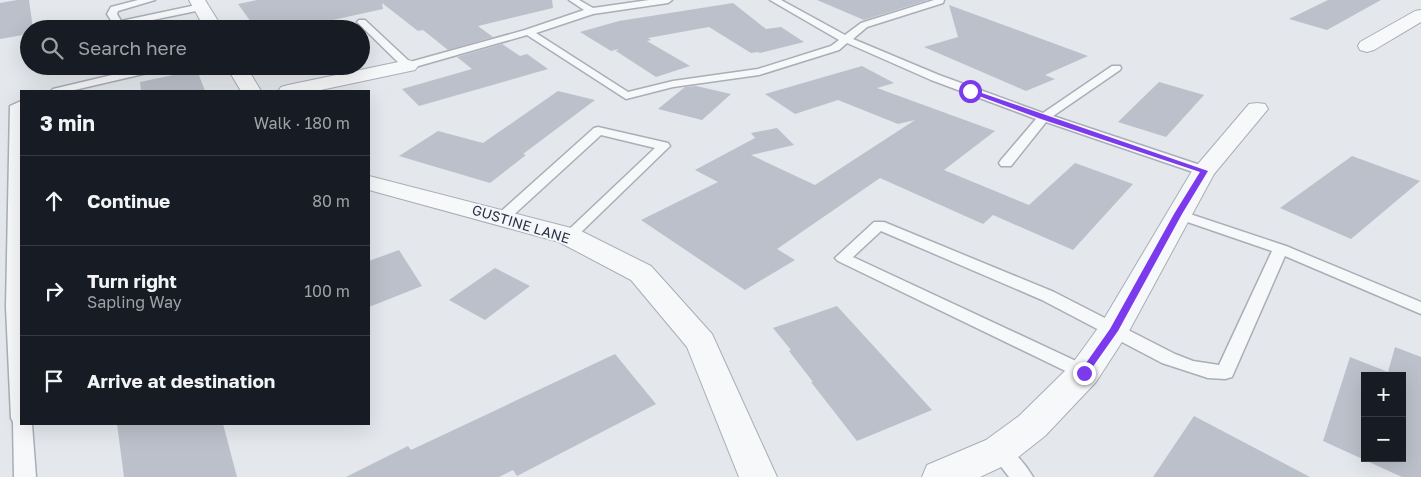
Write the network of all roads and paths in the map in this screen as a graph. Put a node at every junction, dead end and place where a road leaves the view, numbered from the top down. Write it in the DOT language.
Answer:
graph roads {
  1 [pos="151,0"];
  2 [pos="574,0"];
  3 [pos="668,0"];
  4 [pos="774,0"];
  5 [pos="940,1"];
  6 [pos="199,4"];
  7 [pos="592,11"];
  8 [pos="1421,14"];
  9 [pos="116,20"];
  10 [pos="134,20"];
  11 [pos="209,20"];
  12 [pos="370,30"];
  13 [pos="528,32"];
  14 [pos="847,39"];
  15 [pos="1367,46"];
  16 [pos="408,66"];
  17 [pos="1116,68"];
  18 [pos="370,74"];
  19 [pos="126,75"];
  20 [pos="241,75"];
  21 [pos="365,75"];
  22 [pos="61,90"];
  23 [pos="250,90"];
  24 [pos="293,90"];
  25 [pos="20,104"];
  26 [pos="1257,109"];
  27 [pos="1043,118"];
  28 [pos="1006,163"];
  29 [pos="1204,171"];
  30 [pos="370,183"];
  31 [pos="1178,214"];
  32 [pos="503,217"];
  33 [pos="569,236"];
  34 [pos="1281,249"];
  35 [pos="1419,304"];
  36 [pos="18,306"];
  37 [pos="1113,331"];
  38 [pos="19,354"];
  39 [pos="1084,373"];
  40 [pos="20,386"];
  41 [pos="22,425"];
  42 [pos="999,451"];
  43 [pos="25,477"];
  44 [pos="758,477"];
  45 [pos="941,477"];
  46 [pos="1022,477"];
  1 -- 9 [label="lane"];
  2 -- 7 [label="lane"];
  3 -- 7 [label="lane"];
  4 -- 14 [label="lane"];
  5 -- 14 [label="lane"];
  6 -- 10 [label="lane"];
  6 -- 11 [label="street"];
  7 -- 13 [label="lane"];
  8 -- 15 [label="street"];
  12 -- 16 [label="lane"];
  13 -- 14 [label="lane"];
  13 -- 16 [label="lane"];
  14 -- 27 [label="lane"];
  16 -- 18 [label="street"];
  17 -- 27 [label="lane"];
  19 -- 22 [label="lane"];
  20 -- 23 [label="street"];
  21 -- 24 [label="street"];
  25 -- 36 [label="lane"];
  26 -- 29 [label="street"];
  27 -- 28 [label="lane"];
  27 -- 29 [label="lane"];
  29 -- 31 [label="street"];
  30 -- 32 [label="street, GUSTINE LANE"];
  31 -- 34 [label="lane"];
  31 -- 37 [label="street"];
  32 -- 33 [label="street, GUSTINE LANE"];
  32 -- 33 [label="lane"];
  33 -- 44 [label="street, GUSTINE LANE"];
  34 -- 35 [label="lane"];
  34 -- 37 [label="lane"];
  36 -- 38 [label="lane"];
  37 -- 39 [label="street"];
  37 -- 39 [label="lane"];
  38 -- 40 [label="lane"];
  39 -- 42 [label="street"];
  41 -- 43 [label="lane"];
  42 -- 45 [label="street"];
  42 -- 46 [label="lane"];
}
